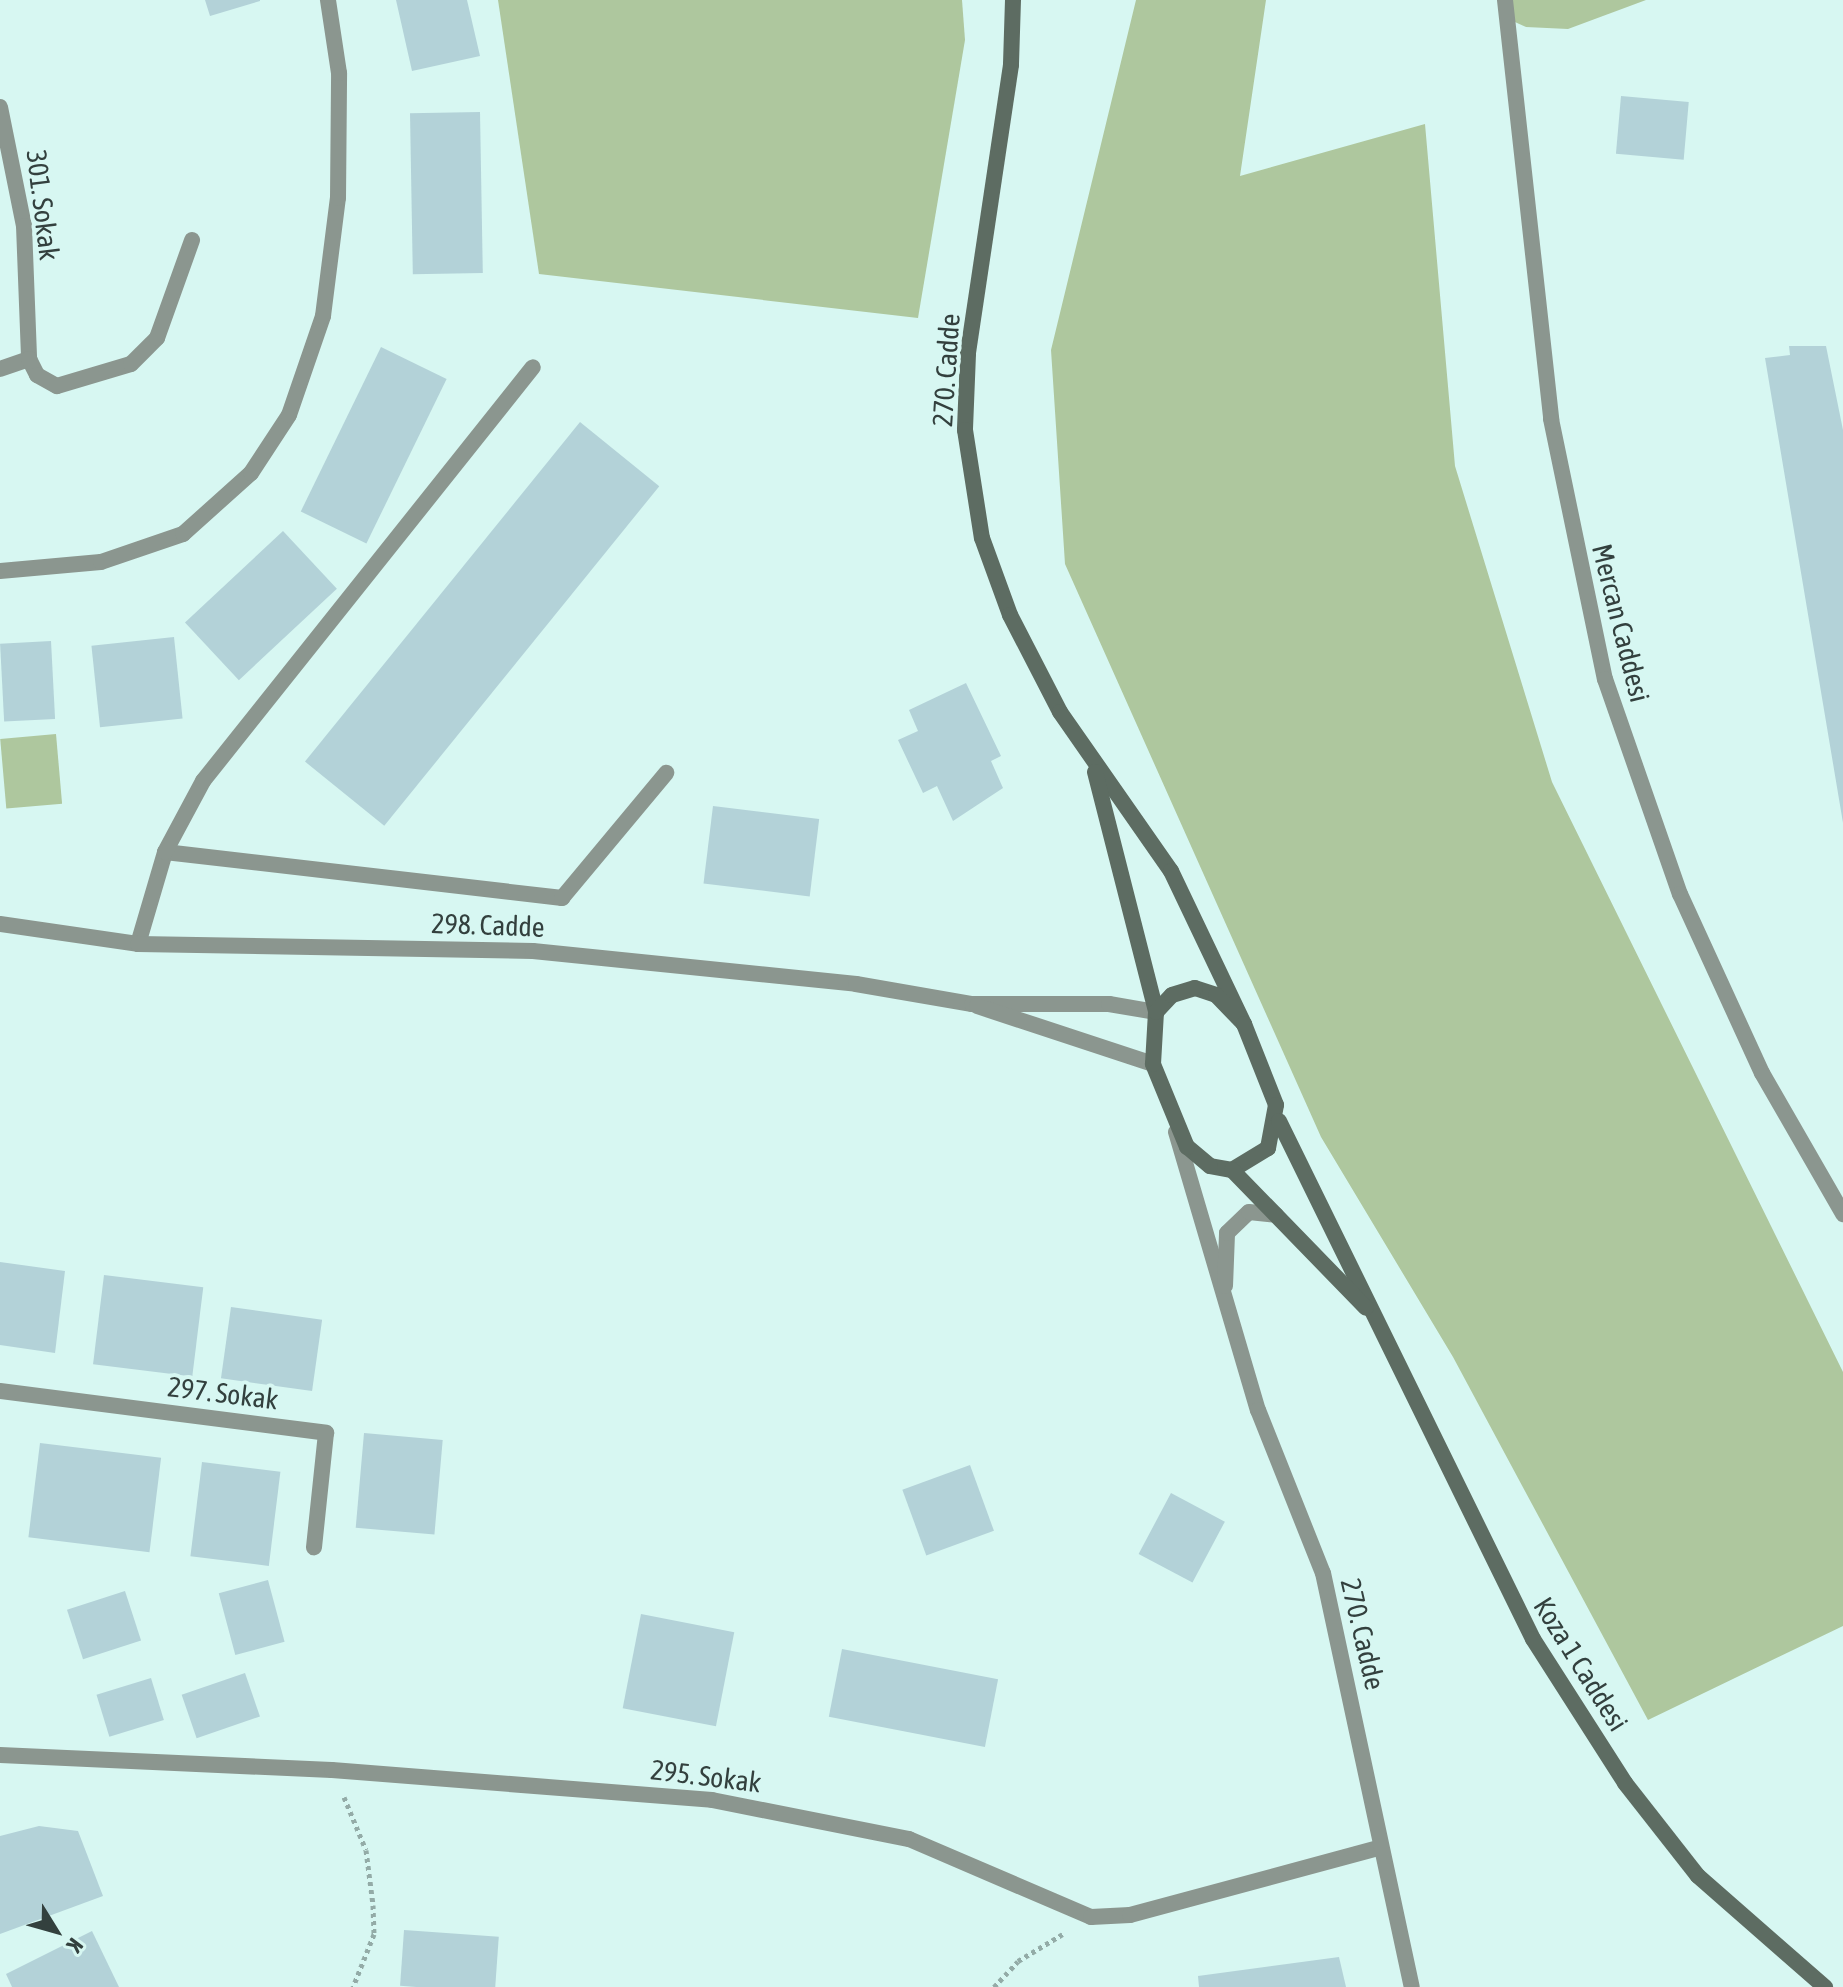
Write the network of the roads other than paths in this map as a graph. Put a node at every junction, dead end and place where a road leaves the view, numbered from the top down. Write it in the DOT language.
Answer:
graph roads {
  1 [pos="328,0"];
  2 [pos="1013,0"];
  3 [pos="1505,0"];
  4 [pos="0,107"];
  5 [pos="192,240"];
  6 [pos="29,359"];
  7 [pos="533,367"];
  8 [pos="0,369"];
  9 [pos="0,571"];
  10 [pos="1094,766"];
  11 [pos="666,773"];
  12 [pos="165,852"];
  13 [pos="0,924"];
  14 [pos="138,944"];
  15 [pos="972,1004"];
  16 [pos="1156,1012"];
  17 [pos="1244,1024"];
  18 [pos="1153,1064"];
  19 [pos="1279,1121"];
  20 [pos="1176,1132"];
  21 [pos="1232,1170"];
  22 [pos="1843,1214"];
  23 [pos="1276,1215"];
  24 [pos="1225,1303"];
  25 [pos="1370,1312"];
  26 [pos="0,1391"];
  27 [pos="314,1547"];
  28 [pos="0,1755"];
  29 [pos="1379,1848"];
  30 [pos="1412,1987"];
  31 [pos="1825,1987"];
  1 -- 9 [label="street"];
  2 -- 10 [label="main road, 270. Cadde"];
  3 -- 22 [label="street, Mercan Caddesi"];
  4 -- 6 [label="street, 301. Sokak"];
  5 -- 6 [label="street"];
  6 -- 8 [label="street"];
  7 -- 12 [label="street"];
  10 -- 16 [label="main road, 270. Cadde"];
  10 -- 17 [label="main road, 270. Cadde"];
  11 -- 12 [label="street"];
  12 -- 14 [label="street"];
  13 -- 14 [label="street, 298. Cadde"];
  14 -- 15 [label="street, 298. Cadde"];
  15 -- 16 [label="street"];
  15 -- 18 [label="street"];
  16 -- 17 [label="main road, 270. Cadde"];
  16 -- 18 [label="main road, 270. Cadde"];
  17 -- 19 [label="main road, 270. Cadde"];
  18 -- 20 [label="main road, 270. Cadde"];
  19 -- 21 [label="main road"];
  19 -- 25 [label="main road, Koza 1 Caddesi"];
  20 -- 21 [label="main road, 270. Cadde"];
  20 -- 24 [label="street, 270. Cadde"];
  21 -- 23 [label="main road"];
  23 -- 24 [label="street, 270. Cadde"];
  23 -- 25 [label="main road"];
  24 -- 29 [label="street, 270. Cadde"];
  25 -- 31 [label="main road, Koza 1 Caddesi"];
  26 -- 27 [label="street, 297. Sokak"];
  28 -- 29 [label="street, 295. Sokak"];
  29 -- 30 [label="street, 270. Cadde"];
}
